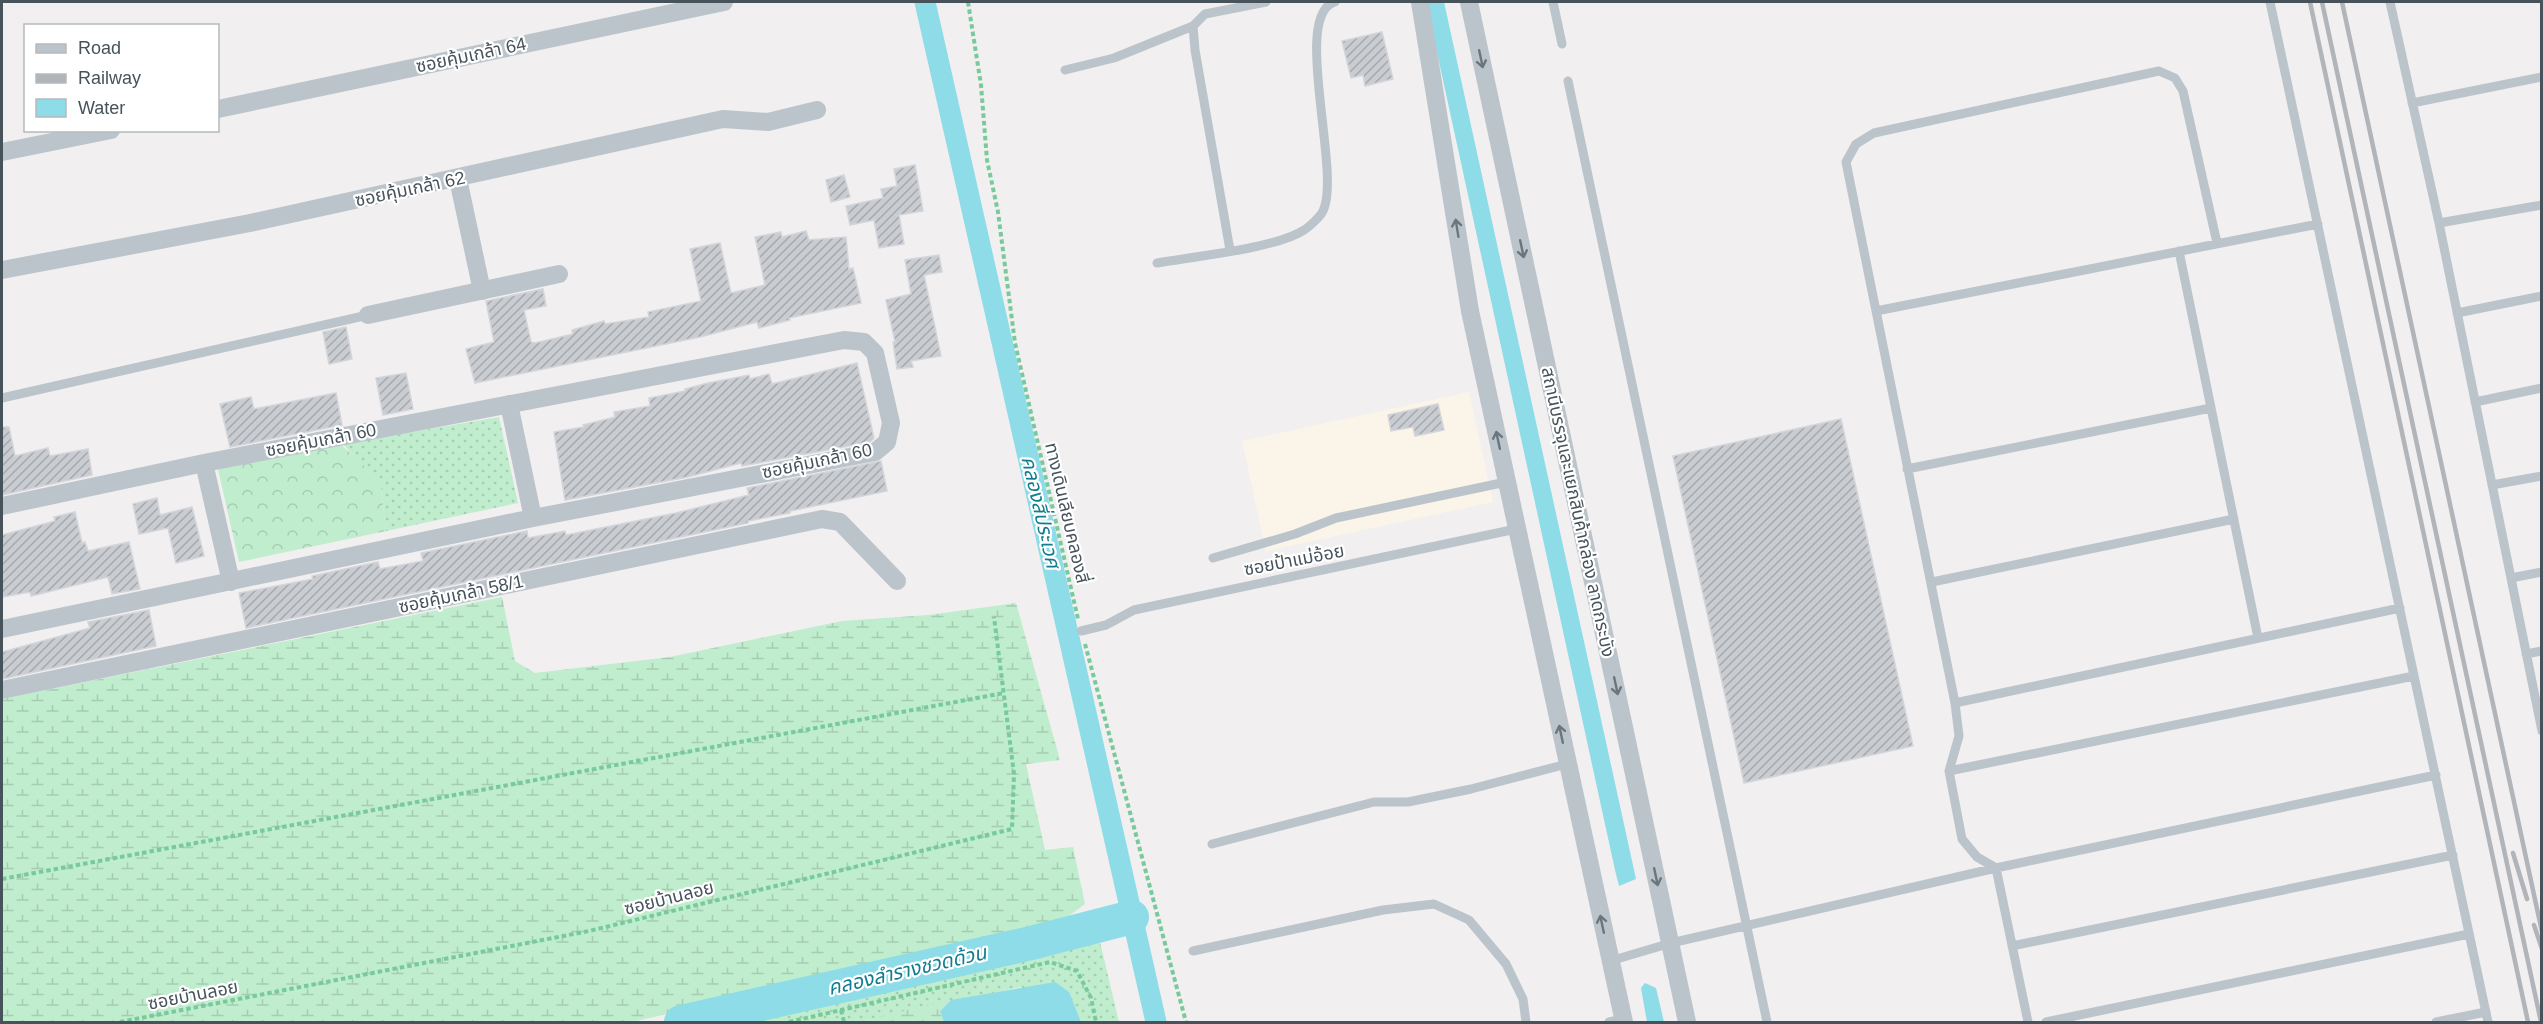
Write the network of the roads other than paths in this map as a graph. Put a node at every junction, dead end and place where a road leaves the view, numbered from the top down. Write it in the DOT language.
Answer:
graph roads {
  1 [pos="724,2"];
  2 [pos="1266,2"];
  3 [pos="1331,2"];
  4 [pos="1420,2"];
  5 [pos="1468,2"];
  6 [pos="1553,2"];
  7 [pos="2270,2"];
  8 [pos="2390,2"];
  9 [pos="1193,26"];
  10 [pos="1562,44"];
  11 [pos="1065,70"];
  12 [pos="2541,77"];
  13 [pos="1568,81"];
  14 [pos="2412,103"];
  15 [pos="219,109"];
  16 [pos="818,110"];
  17 [pos="101,132"];
  18 [pos="2,152"];
  19 [pos="458,179"];
  20 [pos="2541,205"];
  21 [pos="2439,223"];
  22 [pos="2318,224"];
  23 [pos="2217,243"];
  24 [pos="1230,250"];
  25 [pos="2179,251"];
  26 [pos="1157,263"];
  27 [pos="2,270"];
  28 [pos="559,274"];
  29 [pos="482,291"];
  30 [pos="2541,296"];
  31 [pos="1876,311"];
  32 [pos="2457,313"];
  33 [pos="368,315"];
  34 [pos="2541,388"];
  35 [pos="2,398"];
  36 [pos="2475,402"];
  37 [pos="509,404"];
  38 [pos="2211,408"];
  39 [pos="204,463"];
  40 [pos="1907,469"];
  41 [pos="2541,476"];
  42 [pos="1506,482"];
  43 [pos="2492,485"];
  44 [pos="2,506"];
  45 [pos="533,518"];
  46 [pos="2234,519"];
  47 [pos="1516,529"];
  48 [pos="1213,558"];
  49 [pos="2541,572"];
  50 [pos="2511,578"];
  51 [pos="897,581"];
  52 [pos="231,582"];
  53 [pos="1932,582"];
  54 [pos="2400,608"];
  55 [pos="2,629"];
  56 [pos="1081,631"];
  57 [pos="2258,638"];
  58 [pos="2541,651"];
  59 [pos="2526,654"];
  60 [pos="2414,676"];
  61 [pos="2,690"];
  62 [pos="1955,703"];
  63 [pos="2541,731"];
  64 [pos="1567,764"];
  65 [pos="1949,771"];
  66 [pos="2436,775"];
  67 [pos="1212,844"];
  68 [pos="2453,855"];
  69 [pos="1996,868"];
  70 [pos="1746,927"];
  71 [pos="2469,934"];
  72 [pos="1671,943"];
  73 [pos="2012,946"];
  74 [pos="1193,951"];
  75 [pos="1610,961"];
  76 [pos="2486,1012"];
  77 [pos="1618,1022"];
  78 [pos="1526,1023"];
  79 [pos="1688,1023"];
  80 [pos="1767,1023"];
  81 [pos="2028,1023"];
  82 [pos="2046,1023"];
  83 [pos="2436,1023"];
  84 [pos="2488,1023"];
  1 -- 15 [label="street, ซอยคุ้มเกล้า 64"];
  2 -- 9 [label="lane"];
  3 -- 24 [label="lane"];
  42 -- 4 [label="street, one-way"];
  5 -- 72 [label="street, สถานีบรรจุและแยกสินค้ากล่อง ลาดกระบัง, one-way"];
  6 -- 10 [label="lane"];
  7 -- 22 [label="lane"];
  8 -- 14 [label="lane"];
  9 -- 11 [label="lane"];
  9 -- 24 [label="lane"];
  12 -- 14 [label="lane"];
  13 -- 70 [label="lane"];
  14 -- 21 [label="lane"];
  16 -- 19 [label="street, ซอยคุ้มเกล้า 62"];
  17 -- 18 [label="street"];
  19 -- 27 [label="street, ซอยคุ้มเกล้า 62"];
  19 -- 29 [label="street"];
  20 -- 21 [label="lane"];
  21 -- 32 [label="lane"];
  22 -- 23 [label="lane"];
  22 -- 54 [label="lane"];
  23 -- 25 [label="lane"];
  23 -- 31 [label="lane"];
  24 -- 26 [label="lane"];
  25 -- 31 [label="lane"];
  25 -- 38 [label="lane"];
  28 -- 29 [label="street"];
  29 -- 33 [label="street"];
  30 -- 32 [label="lane"];
  31 -- 40 [label="lane"];
  32 -- 36 [label="lane"];
  33 -- 35 [label="lane"];
  34 -- 36 [label="lane"];
  36 -- 43 [label="lane"];
  37 -- 39 [label="street, ซอยคุ้มเกล้า 60"];
  37 -- 45 [label="street"];
  37 -- 45 [label="street, ซอยคุ้มเกล้า 60"];
  38 -- 40 [label="lane"];
  38 -- 46 [label="lane"];
  39 -- 44 [label="street, ซอยคุ้มเกล้า 60"];
  39 -- 52 [label="street"];
  40 -- 53 [label="lane"];
  41 -- 43 [label="lane"];
  42 -- 47 [label="street"];
  42 -- 48 [label="lane"];
  43 -- 50 [label="lane"];
  45 -- 52 [label="street, ซอยคุ้มเกล้า 60"];
  46 -- 53 [label="lane"];
  46 -- 57 [label="lane"];
  47 -- 56 [label="lane, ซอยป้าแม่อ้อย"];
  64 -- 47 [label="street, one-way"];
  49 -- 50 [label="lane"];
  50 -- 59 [label="lane"];
  51 -- 61 [label="street, ซอยคุ้มเกล้า 58/1"];
  52 -- 55 [label="street, ซอยคุ้มเกล้า 60"];
  53 -- 62 [label="lane"];
  54 -- 57 [label="lane"];
  54 -- 60 [label="lane"];
  57 -- 62 [label="lane"];
  58 -- 59 [label="lane"];
  59 -- 63 [label="lane"];
  60 -- 65 [label="lane"];
  60 -- 66 [label="lane"];
  62 -- 65 [label="lane"];
  64 -- 67 [label="lane"];
  75 -- 64 [label="street, one-way"];
  65 -- 69 [label="lane"];
  66 -- 68 [label="lane"];
  66 -- 69 [label="lane"];
  68 -- 71 [label="lane"];
  68 -- 73 [label="lane"];
  69 -- 70 [label="lane"];
  69 -- 73 [label="lane"];
  70 -- 72 [label="lane"];
  70 -- 80 [label="lane"];
  71 -- 76 [label="lane"];
  71 -- 82 [label="lane"];
  72 -- 75 [label="lane"];
  72 -- 79 [label="street, สถานีบรรจุและแยกสินค้ากล่อง ลาดกระบัง"];
  73 -- 81 [label="lane"];
  74 -- 78 [label="lane"];
  75 -- 77 [label="street"];
  76 -- 83 [label="lane"];
  76 -- 84 [label="lane"];
}
